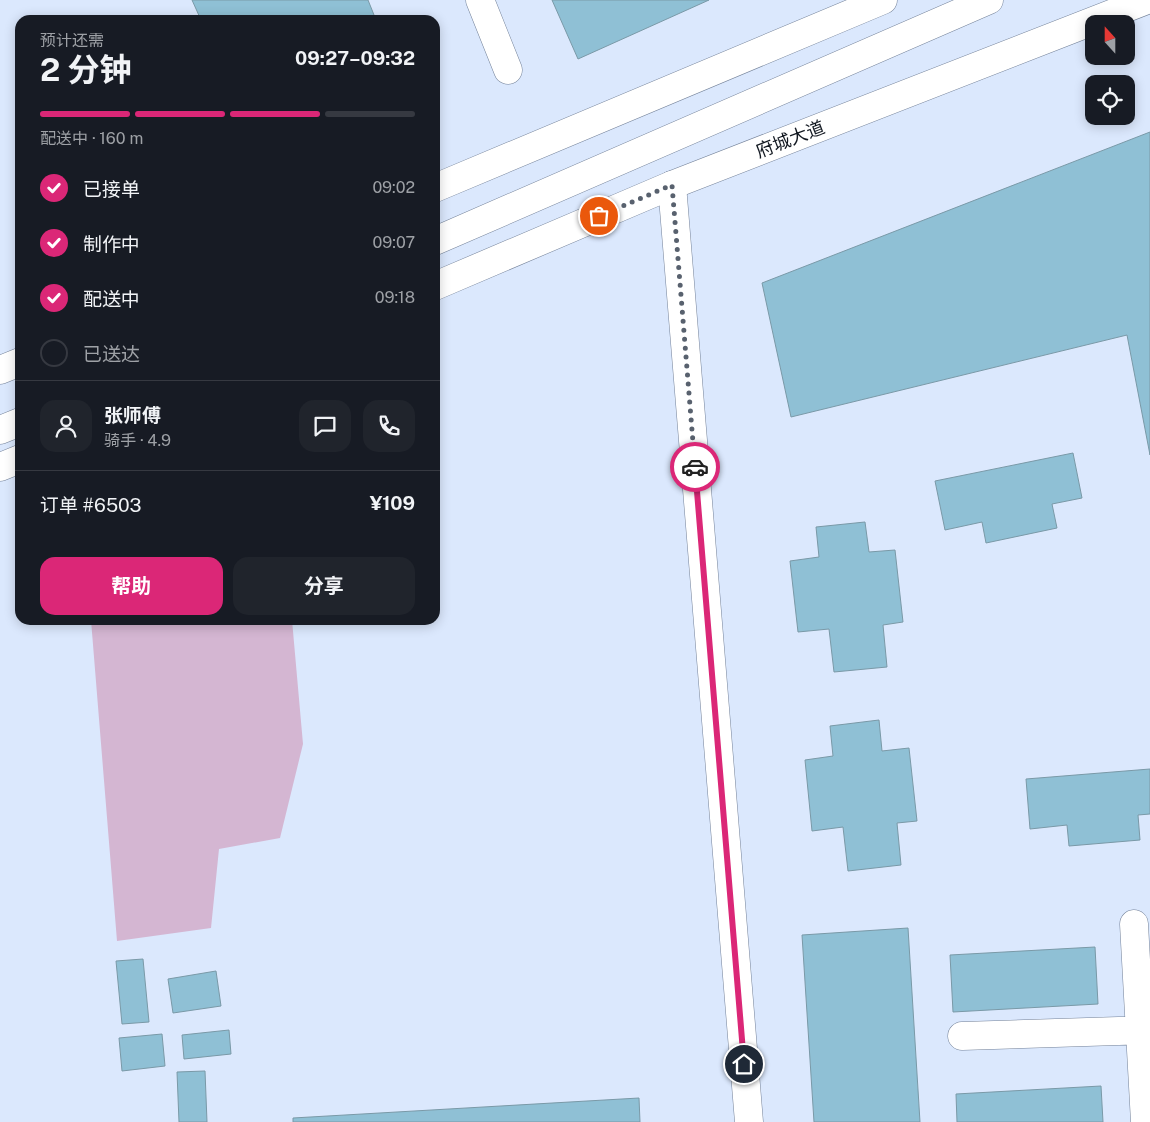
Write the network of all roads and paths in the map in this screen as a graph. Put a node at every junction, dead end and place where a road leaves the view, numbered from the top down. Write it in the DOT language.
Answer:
graph roads {
  1 [pos="480,0"];
  2 [pos="883,0"];
  3 [pos="989,0"];
  4 [pos="1147,0"];
  5 [pos="508,70"];
  6 [pos="672,185"];
  7 [pos="440,186"];
  8 [pos="440,239"];
  9 [pos="440,284"];
  10 [pos="15,364"];
  11 [pos="0,370"];
  12 [pos="15,424"];
  13 [pos="0,430"];
  14 [pos="15,461"];
  15 [pos="0,467"];
  16 [pos="1134,924"];
  17 [pos="1145,1030"];
  18 [pos="962,1036"];
  19 [pos="749,1122"];
  20 [pos="1145,1122"];
  1 -- 5 [label="street"];
  2 -- 7 [label="street"];
  3 -- 8 [label="street"];
  4 -- 6 [label="street, 府城大道"];
  6 -- 9 [label="street, 府城大道"];
  6 -- 19 [label="street"];
  10 -- 11 [label="street"];
  12 -- 13 [label="street"];
  14 -- 15 [label="street"];
  16 -- 17 [label="street"];
  17 -- 18 [label="street"];
  17 -- 20 [label="street"];
}
